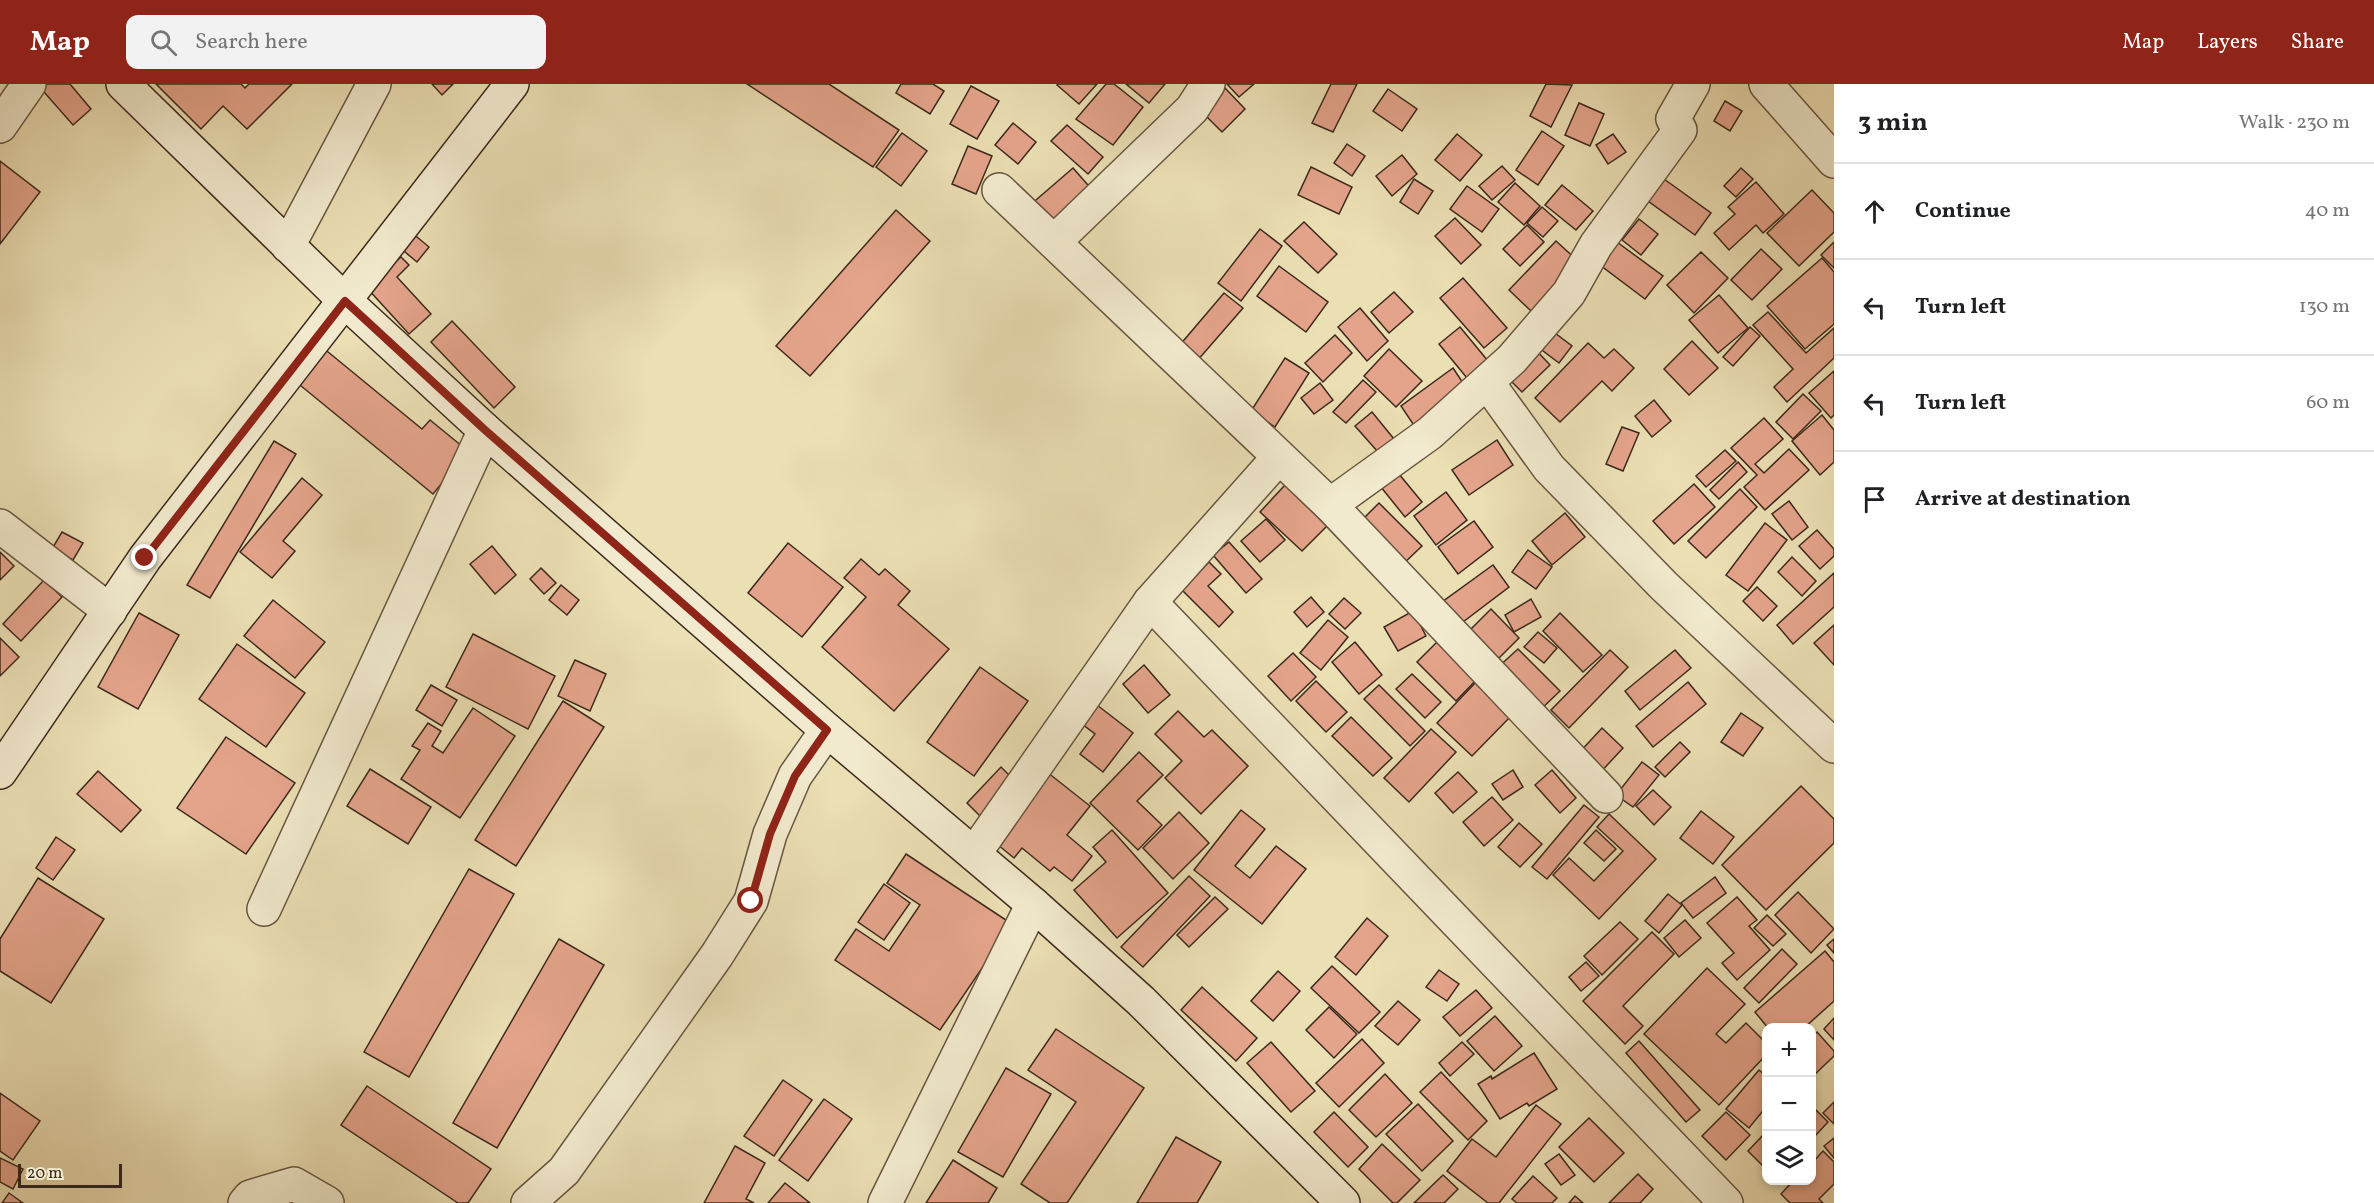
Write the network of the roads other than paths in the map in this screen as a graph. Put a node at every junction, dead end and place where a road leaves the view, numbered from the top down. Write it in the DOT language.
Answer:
graph roads {
  1 [pos="29,84"];
  2 [pos="123,84"];
  3 [pos="374,84"];
  4 [pos="512,84"];
  5 [pos="1208,84"];
  6 [pos="1766,84"];
  7 [pos="1684,85"];
  8 [pos="0,126"];
  9 [pos="1834,160"];
  10 [pos="999,190"];
  11 [pos="1054,242"];
  12 [pos="288,246"];
  13 [pos="345,301"];
  14 [pos="1486,382"];
  15 [pos="485,430"];
  16 [pos="1279,457"];
  17 [pos="1330,505"];
  18 [pos="0,526"];
  19 [pos="1150,602"];
  20 [pos="110,611"];
  21 [pos="827,730"];
  22 [pos="1834,746"];
  23 [pos="4,755"];
  24 [pos="1606,796"];
  25 [pos="974,854"];
  26 [pos="1033,904"];
  27 [pos="264,909"];
  28 [pos="245,1203"];
  29 [pos="327,1203"];
  30 [pos="528,1203"];
  31 [pos="885,1203"];
  32 [pos="1343,1203"];
  33 [pos="1726,1203"];
  1 -- 8 [label="street"];
  2 -- 12 [label="street"];
  3 -- 12 [label="street"];
  4 -- 13 [label="street"];
  5 -- 11 [label="street"];
  6 -- 9 [label="street"];
  7 -- 14 [label="street"];
  10 -- 11 [label="street"];
  11 -- 16 [label="street"];
  12 -- 13 [label="street"];
  13 -- 15 [label="street"];
  13 -- 20 [label="street"];
  14 -- 17 [label="street"];
  14 -- 22 [label="street"];
  15 -- 21 [label="street"];
  15 -- 27 [label="street"];
  16 -- 17 [label="street"];
  16 -- 19 [label="street"];
  17 -- 24 [label="street"];
  18 -- 20 [label="street"];
  19 -- 25 [label="street"];
  19 -- 33 [label="street"];
  20 -- 23 [label="street"];
  21 -- 25 [label="street"];
  21 -- 30 [label="street"];
  25 -- 26 [label="street"];
  26 -- 31 [label="street"];
  26 -- 32 [label="street"];
  28 -- 29 [label="street"];
}
